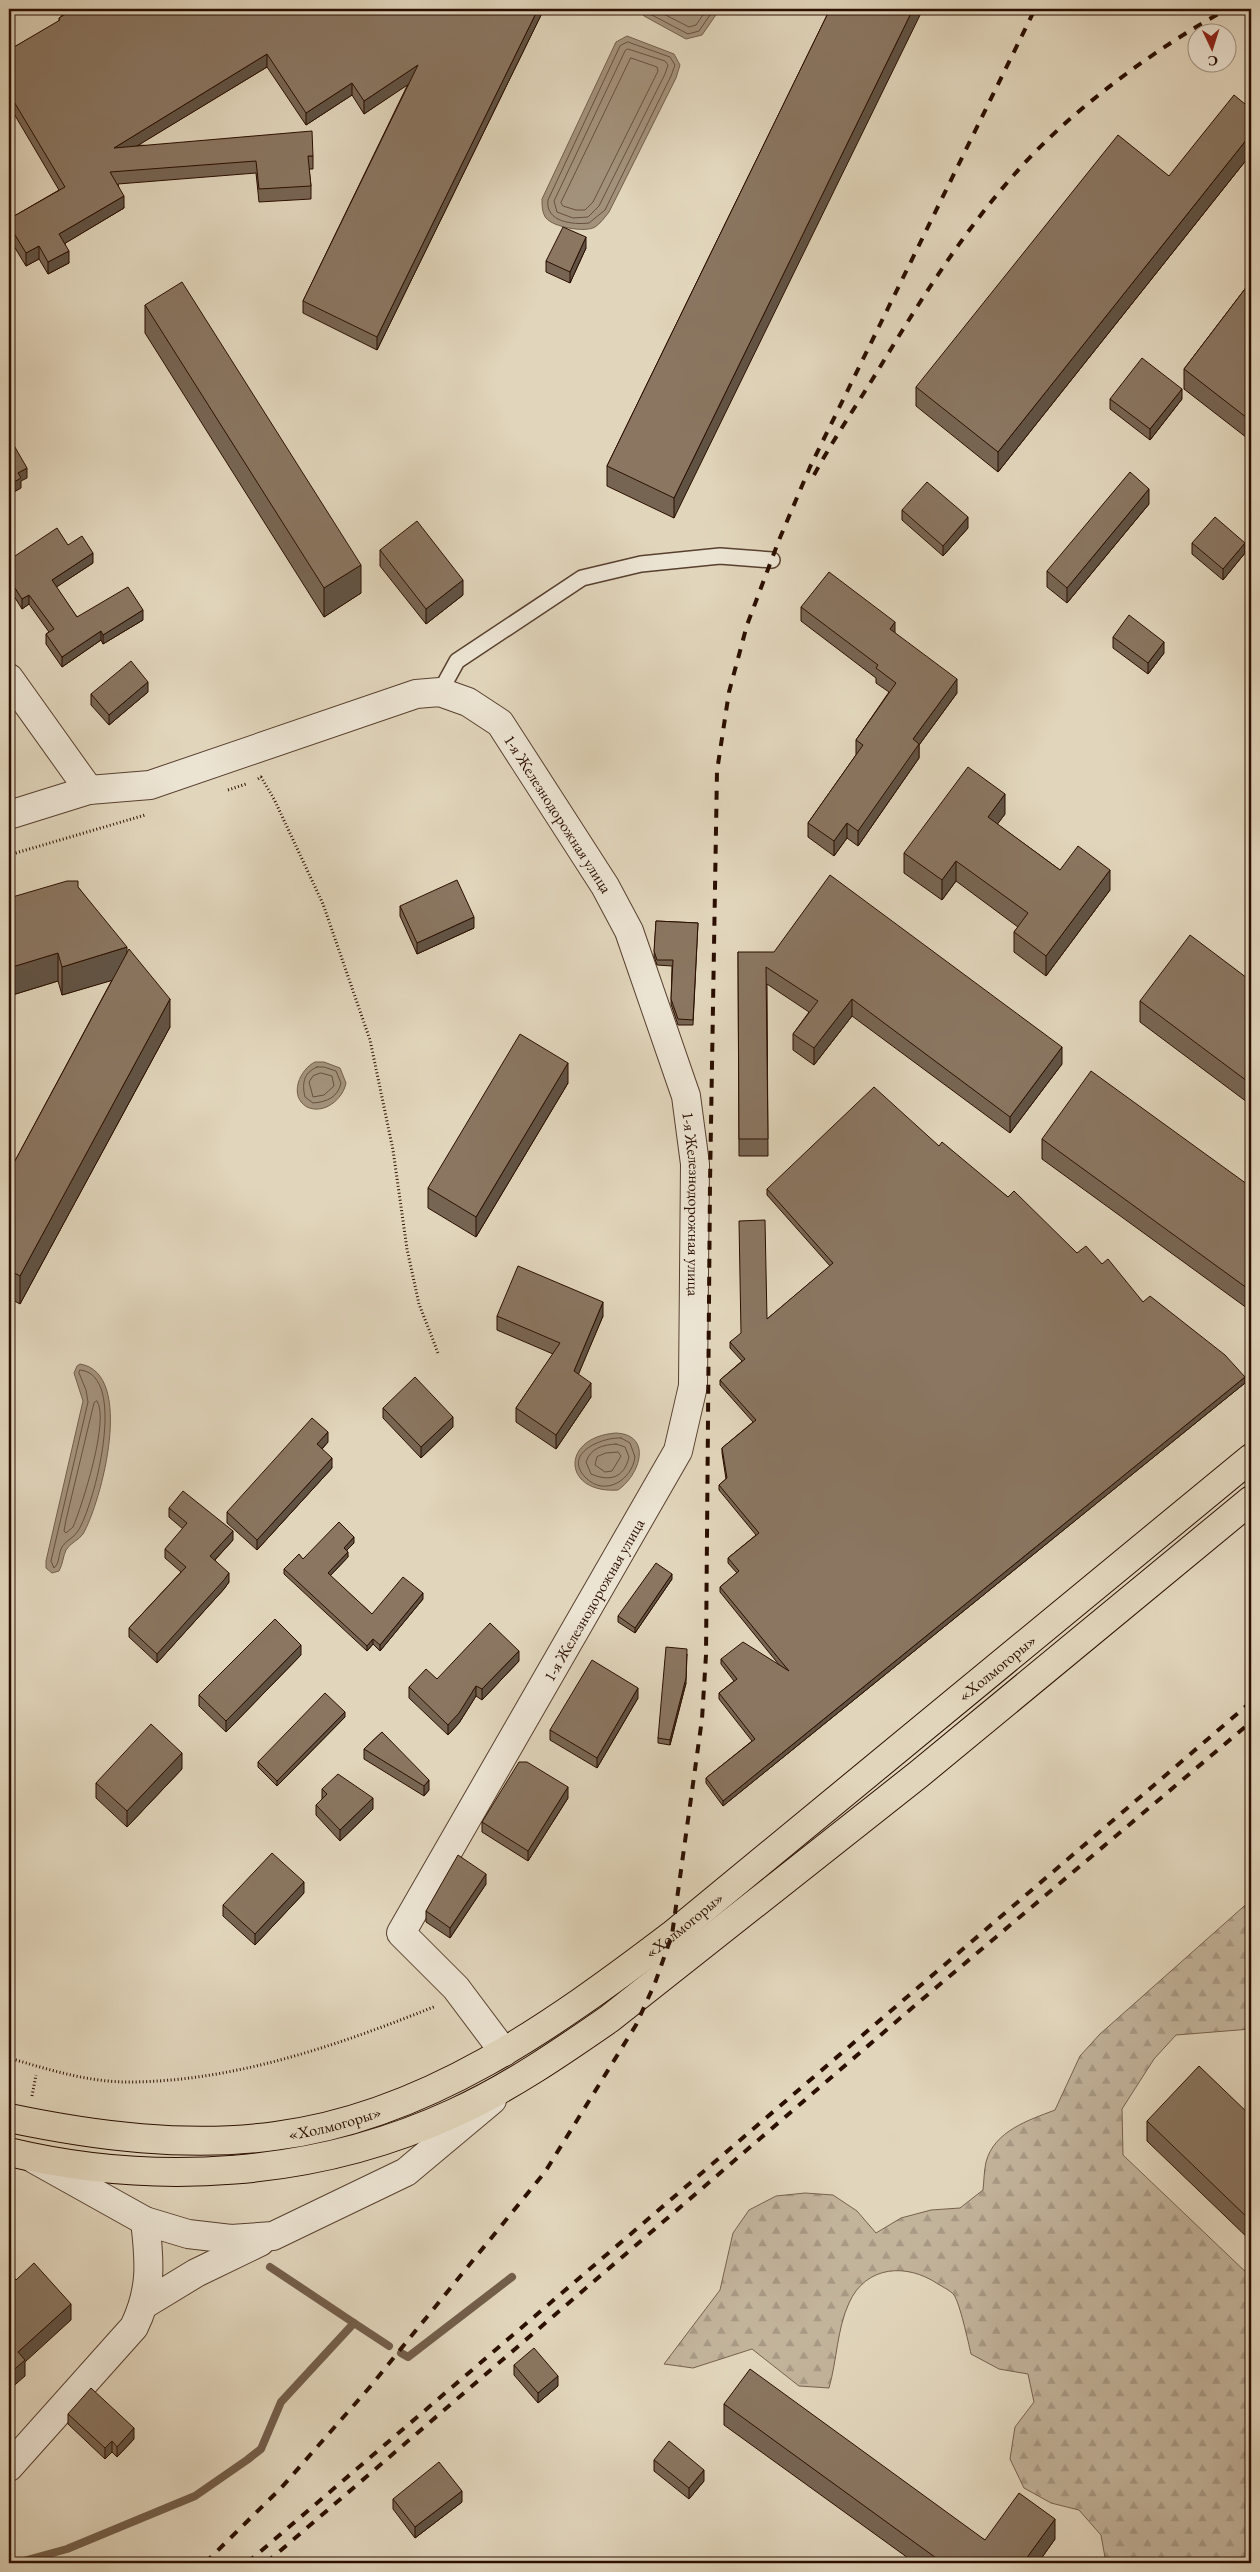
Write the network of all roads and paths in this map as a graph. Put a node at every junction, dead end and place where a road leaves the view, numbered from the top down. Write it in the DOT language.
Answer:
graph roads {
  1 [pos="772,560"];
  2 [pos="9,678"];
  3 [pos="440,692"];
  4 [pos="89,790"];
  5 [pos="219,792"];
  6 [pos="152,812"];
  7 [pos="9,815"];
  8 [pos="9,855"];
  9 [pos="438,1353"];
  10 [pos="1251,1458"];
  11 [pos="1251,1500"];
  12 [pos="462,1996"];
  13 [pos="504,2052"];
  14 [pos="9,2058"];
  15 [pos="36,2075"];
  16 [pos="517,2079"];
  17 [pos="31,2099"];
  18 [pos="9,2118"];
  19 [pos="20,2155"];
  20 [pos="145,2221"];
  21 [pos="273,2236"];
  22 [pos="145,2304"];
  23 [pos="9,2467"];
  1 -- 3 [label="lane"];
  2 -- 4 [label="street"];
  3 -- 4 [label="street, 1-я Железнодорожная улица"];
  3 -- 12 [label="street, 1-я Железнодорожная улица"];
  4 -- 7 [label="street, 1-я Железнодорожная улица"];
  5 -- 9 [label="path"];
  6 -- 8 [label="path"];
  10 -- 13 [label="highway, «Холмогоры»"];
  11 -- 16 [label="highway, «Холмогоры»"];
  12 -- 13 [label="street, 1-я Железнодорожная улица"];
  12 -- 14 [label="path"];
  13 -- 18 [label="highway, «Холмогоры»"];
  15 -- 17 [label="path"];
  16 -- 19 [label="highway, «Холмогоры»"];
  16 -- 21 [label="street"];
  19 -- 20 [label="street"];
  20 -- 21 [label="street"];
  20 -- 22 [label="street"];
  21 -- 22 [label="street"];
  22 -- 23 [label="street"];
}
